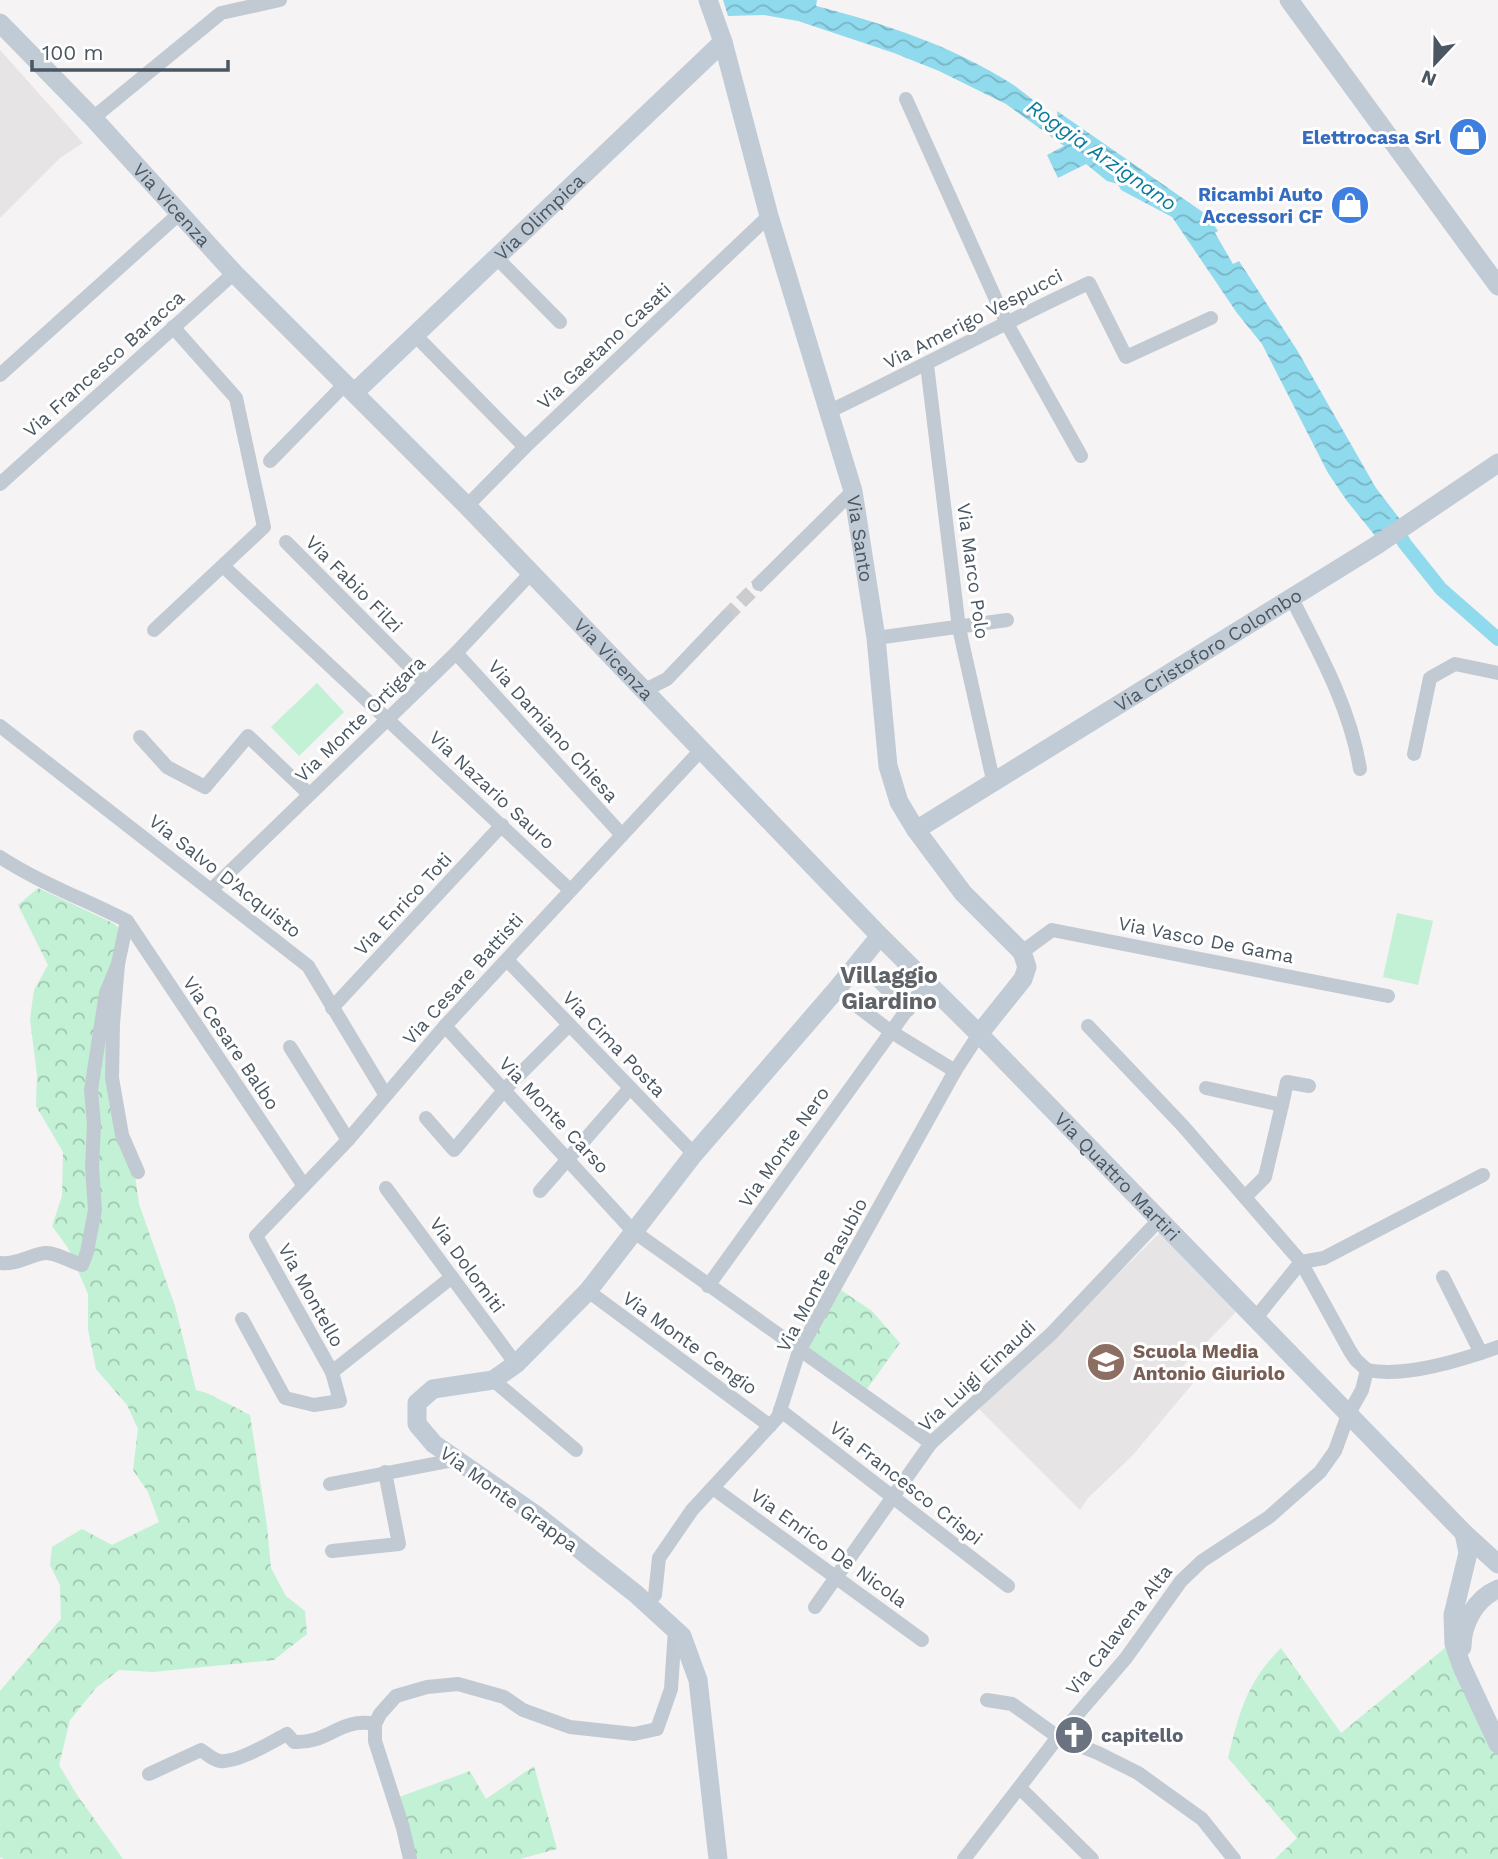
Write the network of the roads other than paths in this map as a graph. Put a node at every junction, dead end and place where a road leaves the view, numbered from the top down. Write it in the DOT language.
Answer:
graph roads {
  1 [pos="280,0"];
  2 [pos="708,0"];
  3 [pos="1289,0"];
  4 [pos="0,23"];
  5 [pos="723,42"];
  6 [pos="906,99"];
  7 [pos="93,118"];
  8 [pos="180,213"];
  9 [pos="769,216"];
  10 [pos="496,257"];
  11 [pos="234,273"];
  12 [pos="1498,286"];
  13 [pos="1211,318"];
  14 [pos="560,322"];
  15 [pos="1006,322"];
  16 [pos="173,327"];
  17 [pos="415,335"];
  18 [pos="927,365"];
  19 [pos="0,375"];
  20 [pos="350,388"];
  21 [pos="828,412"];
  22 [pos="525,447"];
  23 [pos="1081,456"];
  24 [pos="270,461"];
  25 [pos="1498,463"];
  26 [pos="0,484"];
  27 [pos="853,491"];
  28 [pos="467,506"];
  29 [pos="286,542"];
  30 [pos="223,566"];
  31 [pos="531,573"];
  32 [pos="759,584"];
  33 [pos="1291,597"];
  34 [pos="726,617"];
  35 [pos="1007,620"];
  36 [pos="959,628"];
  37 [pos="154,630"];
  38 [pos="876,638"];
  39 [pos="456,653"];
  40 [pos="1498,673"];
  41 [pos="425,682"];
  42 [pos="645,690"];
  43 [pos="387,719"];
  44 [pos="0,726"];
  45 [pos="140,737"];
  46 [pos="701,750"];
  47 [pos="1414,754"];
  48 [pos="1360,769"];
  49 [pos="993,780"];
  50 [pos="309,794"];
  51 [pos="502,825"];
  52 [pos="915,831"];
  53 [pos="622,835"];
  54 [pos="0,857"];
  55 [pos="212,889"];
  56 [pos="569,890"];
  57 [pos="127,921"];
  58 [pos="880,936"];
  59 [pos="1022,952"];
  60 [pos="508,961"];
  61 [pos="859,962"];
  62 [pos="118,964"];
  63 [pos="927,982"];
  64 [pos="836,990"];
  65 [pos="1388,996"];
  66 [pos="332,1008"];
  67 [pos="908,1010"];
  68 [pos="569,1025"];
  69 [pos="445,1026"];
  70 [pos="1088,1026"];
  71 [pos="890,1031"];
  72 [pos="979,1034"];
  73 [pos="290,1046"];
  74 [pos="956,1071"];
  75 [pos="1309,1086"];
  76 [pos="629,1088"];
  77 [pos="1206,1088"];
  78 [pos="505,1089"];
  79 [pos="385,1094"];
  80 [pos="1282,1105"];
  81 [pos="426,1118"];
  82 [pos="348,1140"];
  83 [pos="694,1154"];
  84 [pos="568,1158"];
  85 [pos="138,1171"];
  86 [pos="1483,1175"];
  87 [pos="304,1186"];
  88 [pos="386,1188"];
  89 [pos="540,1192"];
  90 [pos="1245,1197"];
  91 [pos="1158,1221"];
  92 [pos="633,1231"];
  93 [pos="256,1236"];
  94 [pos="1301,1262"];
  95 [pos="0,1263"];
  96 [pos="452,1277"];
  97 [pos="1443,1278"];
  98 [pos="708,1286"];
  99 [pos="588,1291"];
  100 [pos="242,1319"];
  101 [pos="1254,1320"];
  102 [pos="1498,1347"];
  103 [pos="799,1351"];
  104 [pos="1481,1353"];
  105 [pos="516,1364"];
  106 [pos="1367,1370"];
  107 [pos="332,1372"];
  108 [pos="493,1380"];
  109 [pos="780,1410"];
  110 [pos="1348,1415"];
  111 [pos="770,1426"];
  112 [pos="931,1443"];
  113 [pos="576,1450"];
  114 [pos="454,1460"];
  115 [pos="386,1472"];
  116 [pos="330,1484"];
  117 [pos="713,1488"];
  118 [pos="893,1497"];
  119 [pos="1464,1533"];
  120 [pos="332,1551"];
  121 [pos="1498,1564"];
  122 [pos="836,1577"];
  123 [pos="1008,1586"];
  124 [pos="1498,1589"];
  125 [pos="655,1595"];
  126 [pos="815,1607"];
  127 [pos="675,1629"];
  128 [pos="922,1640"];
  129 [pos="1462,1667"];
  130 [pos="987,1700"];
  131 [pos="375,1724"];
  132 [pos="1058,1737"];
  133 [pos="1498,1744"];
  134 [pos="149,1774"];
  135 [pos="1020,1788"];
  136 [pos="410,1859"];
  137 [pos="718,1859"];
  138 [pos="964,1859"];
  139 [pos="1092,1859"];
  140 [pos="1234,1859"];
  1 -- 7 [label="street"];
  2 -- 5 [label="street, Via Santo"];
  3 -- 12 [label="street"];
  4 -- 7 [label="street, Via Vicenza"];
  5 -- 9 [label="street, Via Santo"];
  5 -- 10 [label="street, Via Olimpica"];
  6 -- 15 [label="street"];
  7 -- 8 [label="street, Via Vicenza"];
  8 -- 11 [label="street, Via Vicenza"];
  8 -- 19 [label="street"];
  9 -- 21 [label="street, Via Santo"];
  9 -- 22 [label="street, Via Gaetano Casati"];
  10 -- 14 [label="street"];
  10 -- 17 [label="street, Via Olimpica"];
  11 -- 16 [label="street, Via Francesco Baracca"];
  11 -- 20 [label="street, Via Vicenza"];
  13 -- 15 [label="street, Via Amerigo Vespucci"];
  15 -- 18 [label="street, Via Amerigo Vespucci"];
  15 -- 23 [label="street"];
  16 -- 26 [label="street, Via Francesco Baracca"];
  16 -- 30 [label="street"];
  17 -- 20 [label="street, Via Olimpica"];
  17 -- 22 [label="street"];
  18 -- 21 [label="street, Via Amerigo Vespucci"];
  18 -- 36 [label="street, Via Marco Polo"];
  20 -- 24 [label="street"];
  20 -- 28 [label="street, Via Vicenza"];
  21 -- 27 [label="street, Via Santo"];
  22 -- 28 [label="street, Via Gaetano Casati"];
  25 -- 33 [label="street, Via Cristoforo Colombo"];
  27 -- 32 [label="street"];
  27 -- 38 [label="street, Via Santo"];
  28 -- 31 [label="street, Via Vicenza"];
  29 -- 41 [label="street, Via Fabio Filzi"];
  30 -- 37 [label="street"];
  30 -- 43 [label="street, Via Nazario Sauro"];
  31 -- 39 [label="street, Via Monte Ortigara"];
  31 -- 42 [label="street, Via Vicenza"];
  33 -- 48 [label="street"];
  33 -- 49 [label="street, Via Cristoforo Colombo"];
  34 -- 42 [label="street"];
  35 -- 36 [label="street"];
  36 -- 38 [label="street"];
  36 -- 49 [label="street, Via Marco Polo"];
  38 -- 52 [label="street, Via Santo"];
  39 -- 41 [label="street, Via Monte Ortigara"];
  39 -- 53 [label="street, Via Damiano Chiesa"];
  40 -- 47 [label="street"];
  41 -- 43 [label="street, Via Monte Ortigara"];
  42 -- 46 [label="street, Via Vicenza"];
  43 -- 50 [label="street, Via Monte Ortigara"];
  43 -- 51 [label="street, Via Nazario Sauro"];
  44 -- 55 [label="street, Via Salvo D'Acquisto"];
  45 -- 50 [label="street"];
  46 -- 53 [label="street, Via Cesare Battisti"];
  46 -- 58 [label="street, Via Vicenza"];
  49 -- 52 [label="street, Via Cristoforo Colombo"];
  50 -- 55 [label="street, Via Monte Ortigara"];
  51 -- 56 [label="street, Via Nazario Sauro"];
  51 -- 66 [label="street, Via Enrico Toti"];
  52 -- 59 [label="street, Via Santo"];
  53 -- 56 [label="street, Via Cesare Battisti"];
  54 -- 57 [label="street, Via Cesare Balbo"];
  55 -- 66 [label="street, Via Salvo D'Acquisto"];
  56 -- 60 [label="street, Via Cesare Battisti"];
  57 -- 62 [label="street"];
  57 -- 87 [label="street, Via Cesare Balbo"];
  58 -- 61 [label="street, Via Monte Grappa"];
  58 -- 63 [label="street, Via Vicenza"];
  59 -- 65 [label="street, Via Vasco De Gama"];
  59 -- 72 [label="street"];
  60 -- 68 [label="street, Via Cima Posta"];
  60 -- 69 [label="street, Via Cesare Battisti"];
  61 -- 64 [label="street, Via Monte Grappa"];
  61 -- 67 [label="street"];
  62 -- 85 [label="street"];
  62 -- 95 [label="street"];
  63 -- 67 [label="street, Via Monte Nero"];
  63 -- 72 [label="street, Via Quattro Martiri"];
  64 -- 71 [label="street"];
  64 -- 83 [label="street, Via Monte Grappa"];
  66 -- 79 [label="street, Via Salvo D'Acquisto"];
  67 -- 71 [label="street, Via Monte Nero"];
  68 -- 76 [label="street, Via Cima Posta"];
  68 -- 78 [label="street"];
  69 -- 78 [label="street, Via Monte Carso"];
  69 -- 79 [label="street, Via Cesare Battisti"];
  70 -- 90 [label="street"];
  71 -- 74 [label="street"];
  71 -- 98 [label="street, Via Monte Nero"];
  72 -- 74 [label="street, Via Monte Pasubio"];
  72 -- 91 [label="street, Via Quattro Martiri"];
  73 -- 82 [label="street"];
  74 -- 103 [label="street, Via Monte Pasubio"];
  75 -- 80 [label="street"];
  76 -- 83 [label="street, Via Cima Posta"];
  76 -- 84 [label="street"];
  77 -- 80 [label="street"];
  78 -- 81 [label="street"];
  78 -- 84 [label="street, Via Monte Carso"];
  79 -- 82 [label="street, Via Cesare Battisti"];
  80 -- 90 [label="street"];
  82 -- 87 [label="street, Via Cesare Battisti"];
  83 -- 92 [label="street, Via Monte Grappa"];
  84 -- 89 [label="street"];
  84 -- 92 [label="street, Via Monte Carso"];
  86 -- 94 [label="street"];
  87 -- 93 [label="street, Via Cesare Battisti"];
  88 -- 96 [label="street, Via Dolomiti"];
  90 -- 94 [label="street"];
  91 -- 101 [label="street, Via Quattro Martiri"];
  91 -- 112 [label="street, Via Luigi Einaudi"];
  92 -- 98 [label="street, Via Monte Carso"];
  92 -- 99 [label="street, Via Monte Grappa"];
  93 -- 107 [label="street, Via Montello"];
  94 -- 101 [label="street"];
  94 -- 106 [label="street"];
  96 -- 105 [label="street, Via Dolomiti"];
  96 -- 107 [label="street, Via Montello"];
  97 -- 104 [label="street"];
  98 -- 103 [label="street, Via Monte Carso"];
  99 -- 105 [label="street, Via Monte Grappa"];
  99 -- 111 [label="street, Via Monte Cengio"];
  100 -- 107 [label="street, Via Montello"];
  101 -- 110 [label="street, Via Quattro Martiri"];
  102 -- 104 [label="street"];
  103 -- 109 [label="street, Via Monte Pasubio"];
  103 -- 112 [label="street, Via Monte Carso"];
  104 -- 106 [label="street"];
  105 -- 108 [label="street, Via Monte Grappa"];
  106 -- 110 [label="street, Via Calavena Alta"];
  108 -- 113 [label="street"];
  108 -- 114 [label="street, Via Monte Grappa"];
  109 -- 111 [label="street, Via Monte Pasubio"];
  109 -- 118 [label="street, Via Francesco Crispi"];
  110 -- 119 [label="street, Via Quattro Martiri"];
  110 -- 132 [label="street, Via Calavena Alta"];
  111 -- 117 [label="street, Via Monte Pasubio"];
  112 -- 118 [label="street, Via Luigi Einaudi"];
  114 -- 115 [label="street"];
  114 -- 127 [label="street, Via Monte Grappa"];
  115 -- 116 [label="street"];
  115 -- 120 [label="street"];
  117 -- 122 [label="street, Via Enrico De Nicola"];
  117 -- 125 [label="street, Via Monte Pasubio"];
  118 -- 122 [label="street, Via Luigi Einaudi"];
  118 -- 123 [label="street, Via Francesco Crispi"];
  119 -- 121 [label="street, Via Quattro Martiri"];
  119 -- 129 [label="street"];
  122 -- 126 [label="street, Via Luigi Einaudi"];
  122 -- 128 [label="street, Via Enrico De Nicola"];
  124 -- 129 [label="street"];
  127 -- 131 [label="street"];
  127 -- 137 [label="street, Via Monte Grappa"];
  129 -- 133 [label="street"];
  130 -- 132 [label="street"];
  131 -- 134 [label="street"];
  131 -- 136 [label="street"];
  132 -- 135 [label="street, Via Calavena Alta"];
  132 -- 140 [label="street"];
  135 -- 138 [label="street, Via Calavena Alta"];
  135 -- 139 [label="street"];
}
